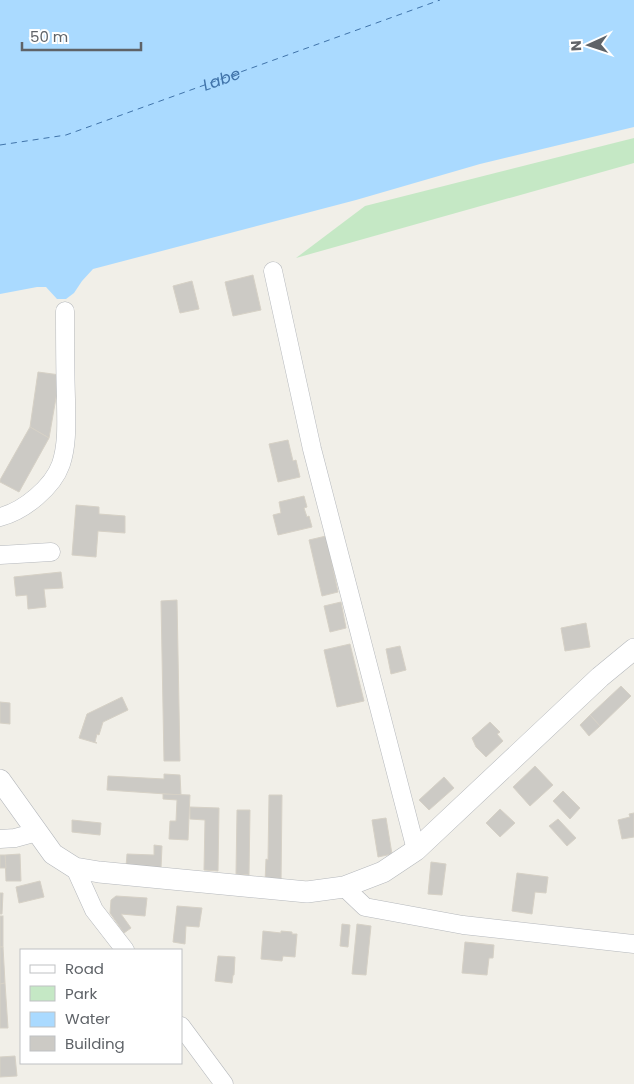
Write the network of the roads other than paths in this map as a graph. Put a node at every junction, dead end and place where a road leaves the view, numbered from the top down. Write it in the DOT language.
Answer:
graph roads {
  1 [pos="272,271"];
  2 [pos="65,311"];
  3 [pos="0,517"];
  4 [pos="51,552"];
  5 [pos="0,556"];
  6 [pos="634,649"];
  7 [pos="0,780"];
  8 [pos="37,832"];
  9 [pos="0,838"];
  10 [pos="416,850"];
  11 [pos="75,868"];
  12 [pos="344,887"];
  13 [pos="634,944"];
  14 [pos="123,949"];
  15 [pos="182,1027"];
  16 [pos="224,1084"];
  1 -- 10 [label="street"];
  2 -- 3 [label="street"];
  4 -- 5 [label="street"];
  6 -- 10 [label="street"];
  7 -- 8 [label="street"];
  8 -- 9 [label="street"];
  8 -- 11 [label="street"];
  10 -- 12 [label="street"];
  11 -- 12 [label="street"];
  11 -- 14 [label="street"];
  12 -- 13 [label="street"];
  15 -- 16 [label="street"];
}
